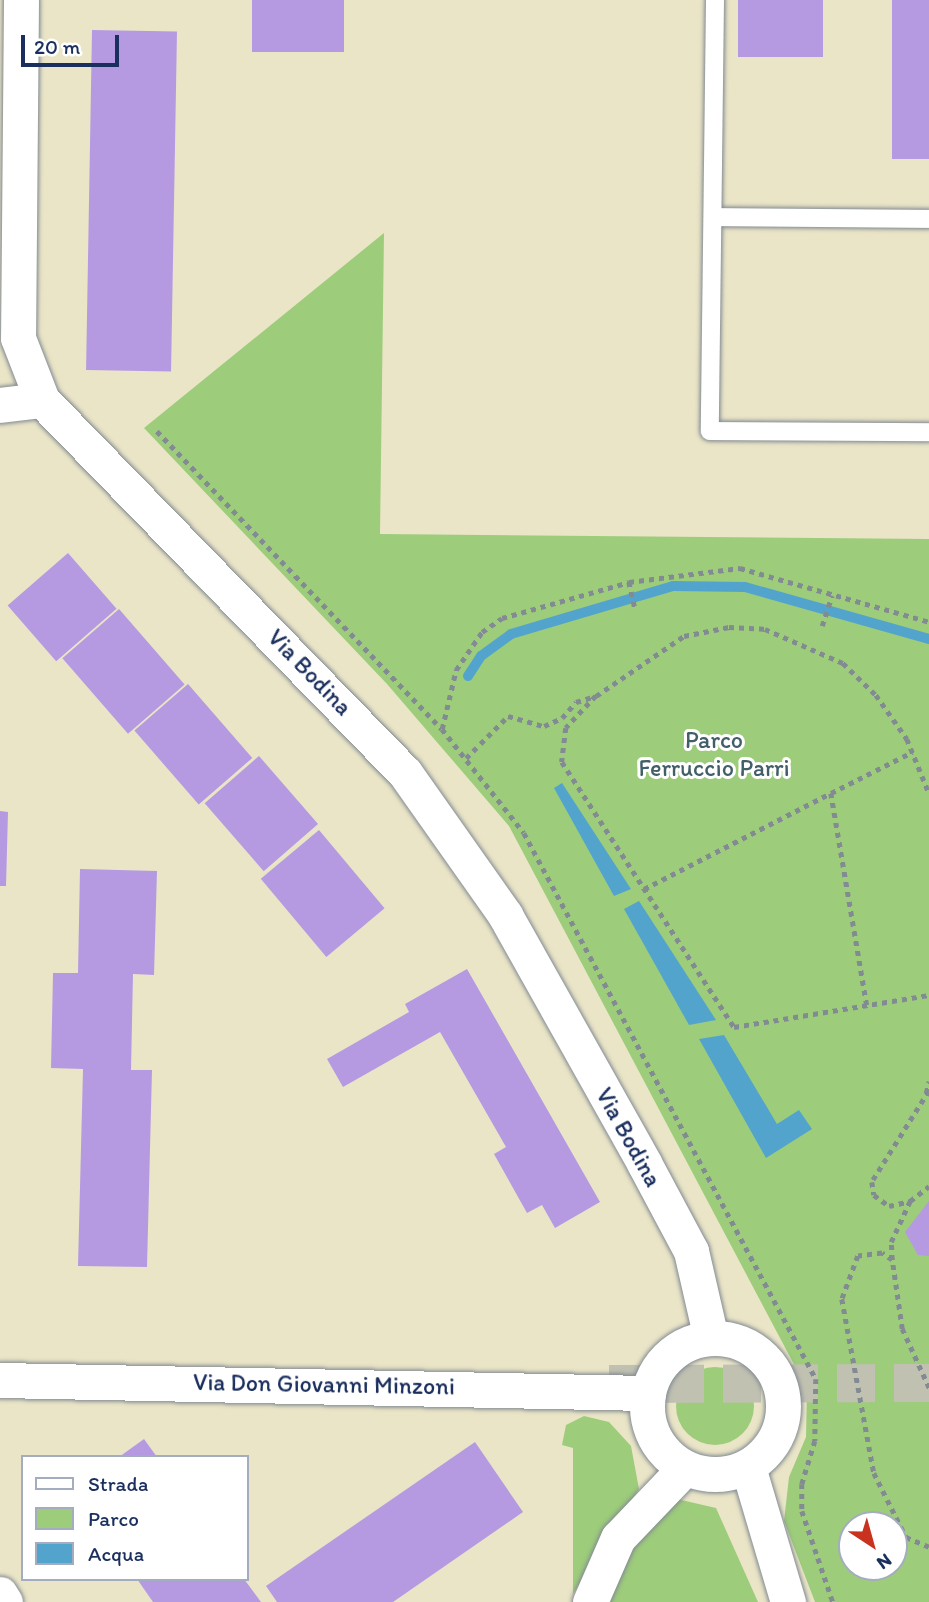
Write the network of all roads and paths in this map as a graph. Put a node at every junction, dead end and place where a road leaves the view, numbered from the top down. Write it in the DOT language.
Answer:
graph roads {
  1 [pos="21,0"];
  2 [pos="715,0"];
  3 [pos="713,217"];
  4 [pos="929,219"];
  5 [pos="42,400"];
  6 [pos="0,405"];
  7 [pos="157,431"];
  8 [pos="929,432"];
  9 [pos="629,582"];
  10 [pos="832,596"];
  11 [pos="322,601"];
  12 [pos="635,610"];
  13 [pos="929,622"];
  14 [pos="821,626"];
  15 [pos="596,696"];
  16 [pos="442,729"];
  17 [pos="912,751"];
  18 [pos="466,758"];
  19 [pos="831,793"];
  20 [pos="929,793"];
  21 [pos="644,889"];
  22 [pos="929,995"];
  23 [pos="867,1005"];
  24 [pos="929,1081"];
  25 [pos="927,1092"];
  26 [pos="929,1186"];
  27 [pos="911,1201"];
  28 [pos="892,1260"];
  29 [pos="711,1338"];
  30 [pos="0,1380"];
  31 [pos="929,1388"];
  32 [pos="648,1393"];
  33 [pos="748,1467"];
  34 [pos="685,1468"];
  35 [pos="929,1548"];
  36 [pos="0,1594"];
  37 [pos="5,1602"];
  38 [pos="590,1602"];
  39 [pos="788,1602"];
  1 -- 5 [label="street, Via Bodina"];
  2 -- 3 [label="lane"];
  3 -- 4 [label="lane"];
  3 -- 8 [label="lane"];
  5 -- 6 [label="street"];
  5 -- 29 [label="street, Via Bodina"];
  7 -- 11 [label="path"];
  9 -- 10 [label="path"];
  9 -- 12 [label="path"];
  9 -- 16 [label="path"];
  10 -- 13 [label="path"];
  10 -- 14 [label="path"];
  15 -- 17 [label="path"];
  15 -- 18 [label="path"];
  15 -- 21 [label="path"];
  17 -- 19 [label="path"];
  17 -- 20 [label="path"];
  19 -- 21 [label="path"];
  19 -- 23 [label="path"];
  21 -- 23 [label="path"];
  22 -- 23 [label="path"];
  24 -- 25 [label="path"];
  25 -- 27 [label="path"];
  26 -- 27 [label="path"];
  27 -- 28 [label="path"];
  28 -- 31 [label="path"];
  28 -- 35 [label="path"];
  29 -- 32 [label="street"];
  29 -- 33 [label="street"];
  30 -- 32 [label="street, Via Don Giovanni Minzoni"];
  32 -- 34 [label="street"];
  33 -- 34 [label="street"];
  33 -- 39 [label="street"];
  34 -- 38 [label="street"];
  36 -- 37 [label="street"];
}
